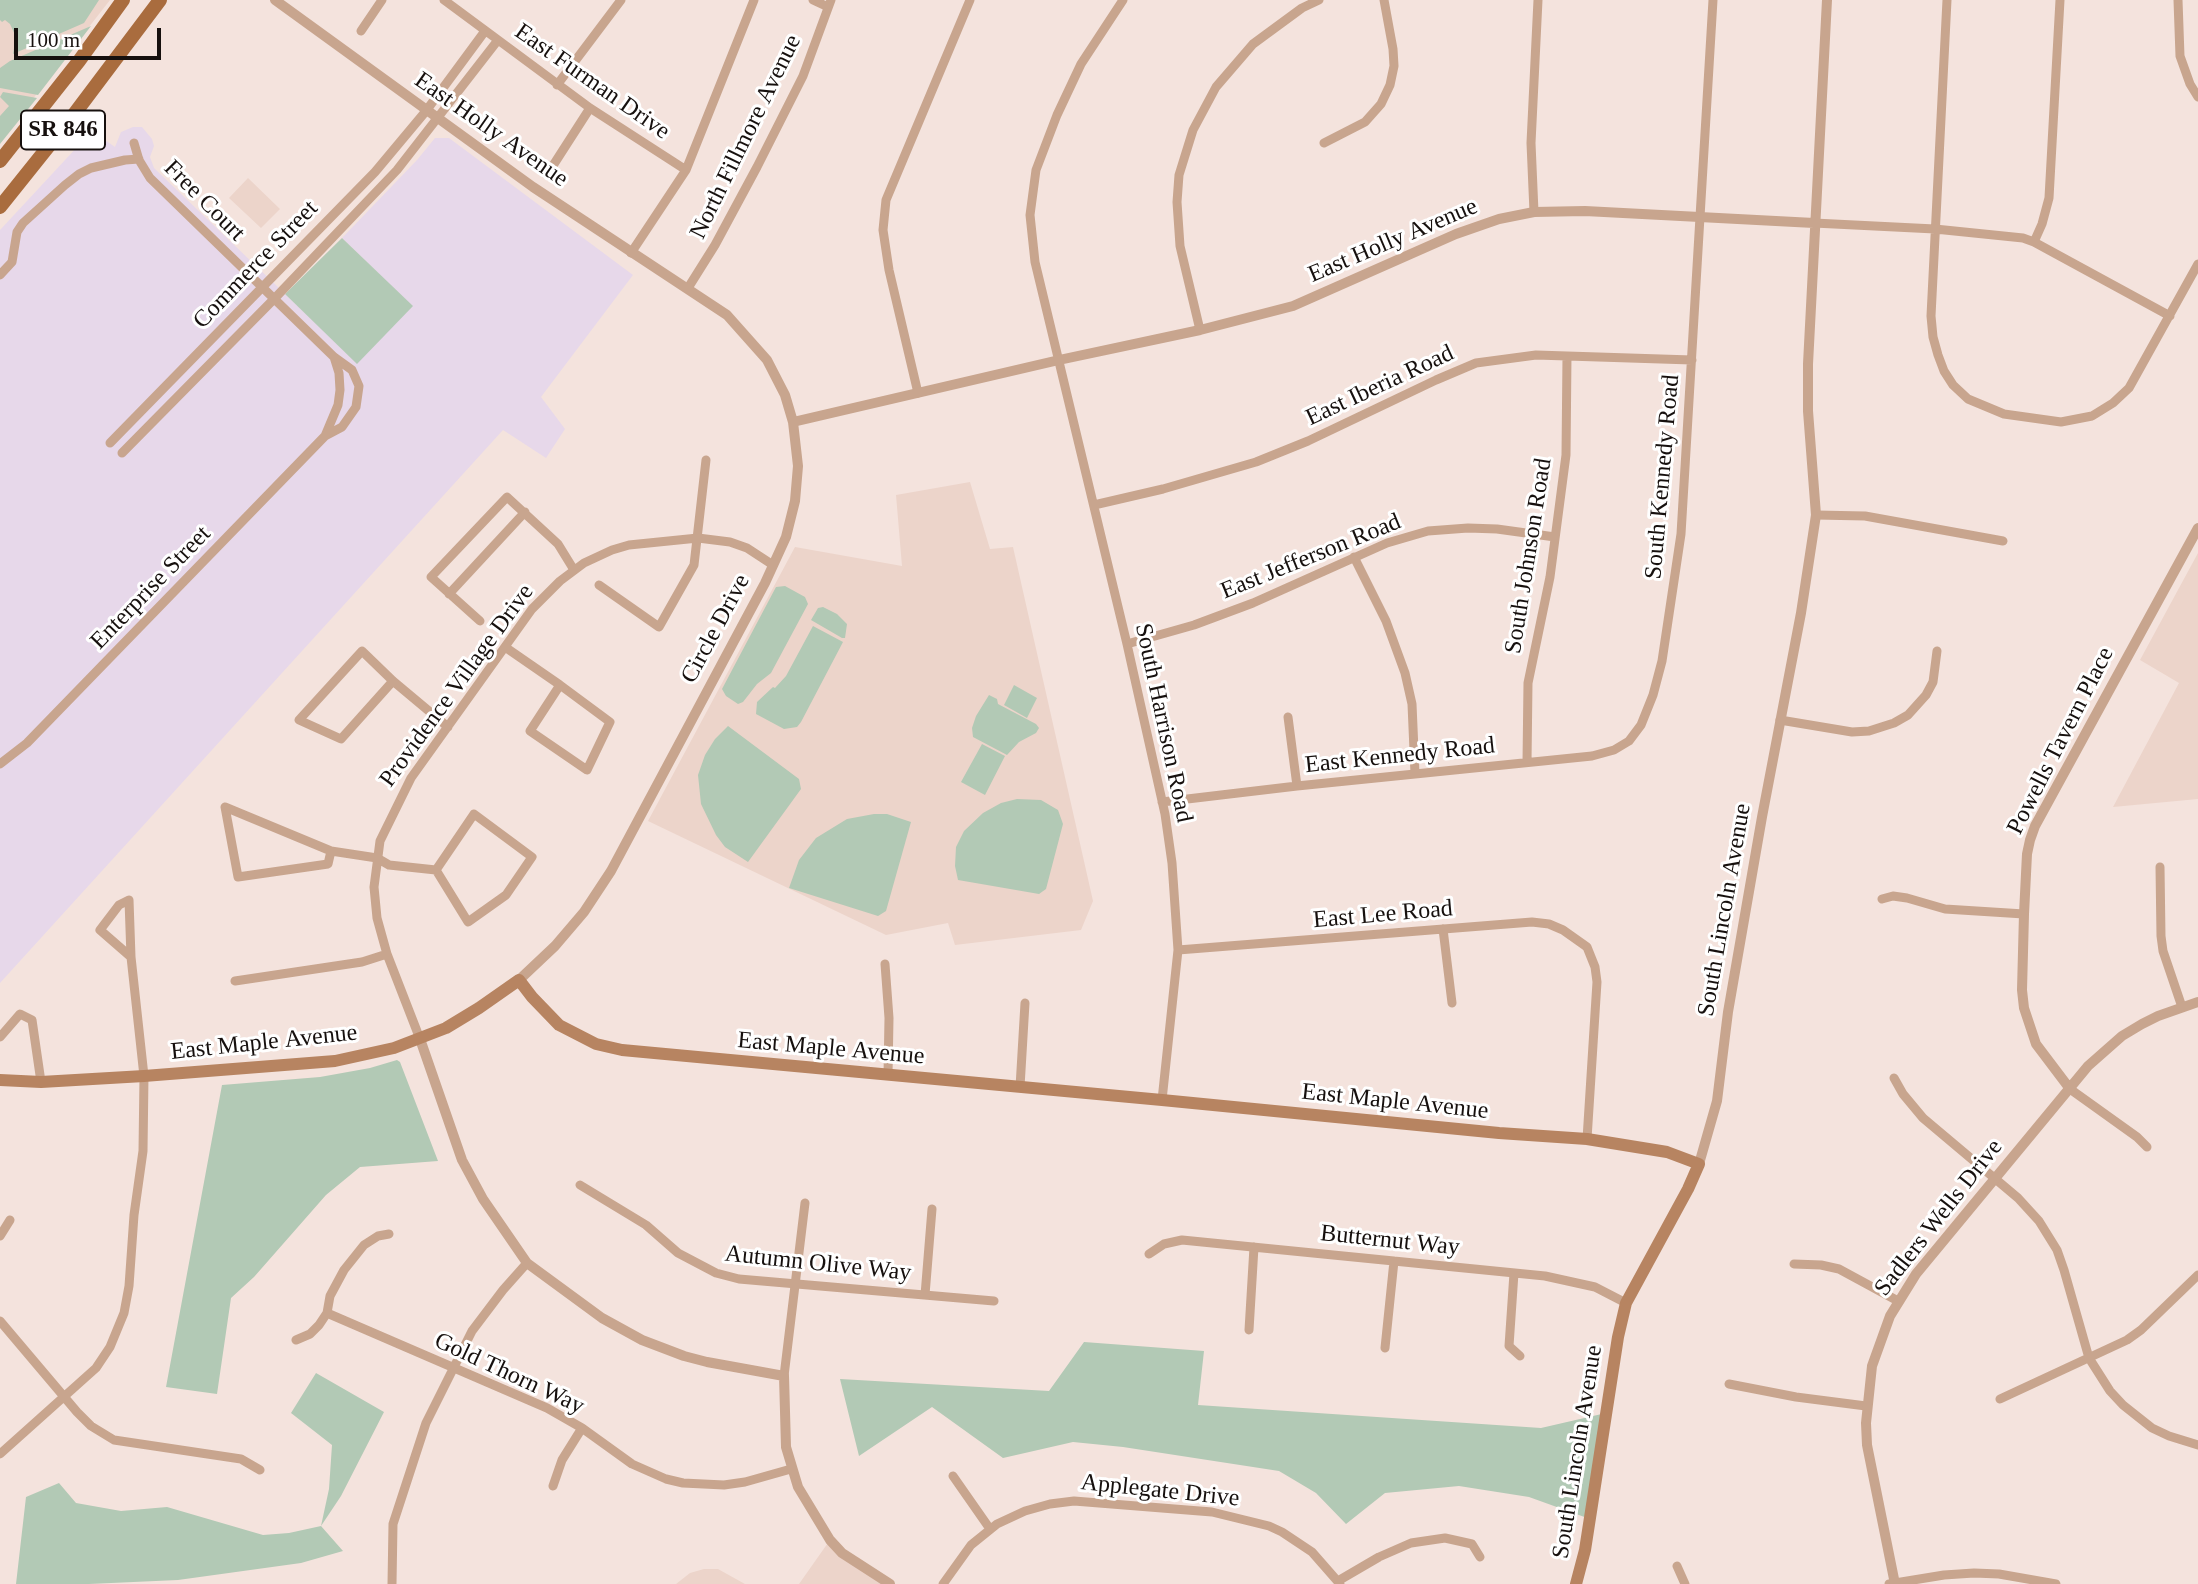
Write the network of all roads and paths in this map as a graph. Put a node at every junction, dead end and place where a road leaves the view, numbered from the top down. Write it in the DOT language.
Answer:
graph roads {
  1 [pos="123,0"];
  2 [pos="160,0"];
  3 [pos="275,0"];
  4 [pos="382,0"];
  5 [pos="444,0"];
  6 [pos="621,0"];
  7 [pos="754,0"];
  8 [pos="813,0"];
  9 [pos="970,0"];
  10 [pos="1123,0"];
  11 [pos="1319,0"];
  12 [pos="1384,0"];
  13 [pos="1538,0"];
  14 [pos="1713,0"];
  15 [pos="1827,0"];
  16 [pos="1947,0"];
  17 [pos="2060,0"];
  18 [pos="2178,0"];
  19 [pos="830,4"];
  20 [pos="485,31"];
  21 [pos="361,32"];
  22 [pos="498,40"];
  23 [pos="557,85"];
  24 [pos="2198,97"];
  25 [pos="590,108"];
  26 [pos="426,111"];
  27 [pos="437,120"];
  28 [pos="134,143"];
  29 [pos="1324,143"];
  30 [pos="139,159"];
  31 [pos="0,161"];
  32 [pos="554,164"];
  33 [pos="686,170"];
  34 [pos="0,207"];
  35 [pos="1534,212"];
  36 [pos="1701,217"];
  37 [pos="1814,223"];
  38 [pos="1935,229"];
  39 [pos="2034,242"];
  40 [pos="631,253"];
  41 [pos="2198,264"];
  42 [pos="0,275"];
  43 [pos="262,286"];
  44 [pos="688,288"];
  45 [pos="275,298"];
  46 [pos="2170,316"];
  47 [pos="1200,330"];
  48 [pos="1567,356"];
  49 [pos="334,357"];
  50 [pos="1059,360"];
  51 [pos="1692,360"];
  52 [pos="918,393"];
  53 [pos="793,422"];
  54 [pos="326,436"];
  55 [pos="110,443"];
  56 [pos="122,453"];
  57 [pos="706,460"];
  58 [pos="1094,505"];
  59 [pos="526,512"];
  60 [pos="1816,515"];
  61 [pos="2198,528"];
  62 [pos="1555,537"];
  63 [pos="698,538"];
  64 [pos="2003,541"];
  65 [pos="1354,558"];
  66 [pos="773,565"];
  67 [pos="574,570"];
  68 [pos="598,584"];
  69 [pos="449,594"];
  70 [pos="480,621"];
  71 [pos="1127,644"];
  72 [pos="505,647"];
  73 [pos="1937,651"];
  74 [pos="393,681"];
  75 [pos="560,685"];
  76 [pos="1288,717"];
  77 [pos="1780,720"];
  78 [pos="448,727"];
  79 [pos="1634,734"];
  80 [pos="1527,762"];
  81 [pos="0,764"];
  82 [pos="1415,774"];
  83 [pos="1297,786"];
  84 [pos="1163,802"];
  85 [pos="331,851"];
  86 [pos="377,858"];
  87 [pos="2160,867"];
  88 [pos="436,870"];
  89 [pos="1882,899"];
  90 [pos="2024,914"];
  91 [pos="1443,929"];
  92 [pos="1178,950"];
  93 [pos="387,954"];
  94 [pos="131,957"];
  95 [pos="885,964"];
  96 [pos="519,980"];
  97 [pos="235,981"];
  98 [pos="2198,1002"];
  99 [pos="1025,1003"];
  100 [pos="1452,1003"];
  101 [pos="2182,1007"];
  102 [pos="0,1037"];
  103 [pos="419,1039"];
  104 [pos="888,1075"];
  105 [pos="145,1076"];
  106 [pos="1894,1078"];
  107 [pos="0,1080"];
  108 [pos="41,1082"];
  109 [pos="1020,1087"];
  110 [pos="2070,1089"];
  111 [pos="1162,1100"];
  112 [pos="1587,1139"];
  113 [pos="2147,1147"];
  114 [pos="1699,1164"];
  115 [pos="1994,1180"];
  116 [pos="580,1185"];
  117 [pos="805,1203"];
  118 [pos="932,1209"];
  119 [pos="10,1220"];
  120 [pos="390,1234"];
  121 [pos="0,1236"];
  122 [pos="1254,1247"];
  123 [pos="1149,1254"];
  124 [pos="1394,1261"];
  125 [pos="527,1264"];
  126 [pos="1794,1264"];
  127 [pos="1514,1273"];
  128 [pos="2198,1275"];
  129 [pos="795,1285"];
  130 [pos="925,1295"];
  131 [pos="994,1301"];
  132 [pos="1898,1301"];
  133 [pos="1626,1303"];
  134 [pos="327,1313"];
  135 [pos="0,1321"];
  136 [pos="1249,1330"];
  137 [pos="296,1340"];
  138 [pos="1385,1348"];
  139 [pos="1520,1356"];
  140 [pos="2089,1358"];
  141 [pos="455,1368"];
  142 [pos="784,1376"];
  143 [pos="1729,1384"];
  144 [pos="63,1396"];
  145 [pos="2000,1399"];
  146 [pos="1866,1406"];
  147 [pos="582,1428"];
  148 [pos="2198,1445"];
  149 [pos="0,1454"];
  150 [pos="791,1469"];
  151 [pos="260,1470"];
  152 [pos="953,1476"];
  153 [pos="553,1486"];
  154 [pos="990,1529"];
  155 [pos="1480,1557"];
  156 [pos="1677,1566"];
  157 [pos="1339,1583"];
  158 [pos="392,1584"];
  159 [pos="890,1584"];
  160 [pos="943,1584"];
  161 [pos="1576,1584"];
  162 [pos="1685,1584"];
  163 [pos="1893,1584"];
  164 [pos="2056,1584"];
  1 -- 31 [label="main road, SR 846"];
  2 -- 34 [label="main road, SR 846"];
  3 -- 26 [label="street, East Holly Avenue"];
  4 -- 21 [label="street"];
  5 -- 20 [label="street, East Furman Drive"];
  6 -- 23 [label="street"];
  7 -- 33 [label="street"];
  8 -- 19 [label="street"];
  9 -- 52 [label="street"];
  10 -- 50 [label="street, South Harrison Road"];
  11 -- 47 [label="street"];
  12 -- 29 [label="street"];
  13 -- 35 [label="street"];
  14 -- 36 [label="street, South Kennedy Road"];
  15 -- 37 [label="street, South Lincoln Avenue"];
  16 -- 38 [label="street"];
  17 -- 39 [label="street"];
  18 -- 24 [label="street"];
  19 -- 44 [label="street, North Fillmore Avenue"];
  20 -- 22 [label="street, East Furman Drive"];
  20 -- 26 [label="street, Commerce Street"];
  22 -- 23 [label="street, East Furman Drive"];
  22 -- 27 [label="street, Commerce Street"];
  23 -- 25 [label="street, East Furman Drive"];
  25 -- 32 [label="street"];
  25 -- 33 [label="street, East Furman Drive"];
  26 -- 27 [label="street, East Holly Avenue"];
  26 -- 43 [label="street, Commerce Street"];
  27 -- 40 [label="street, East Holly Avenue"];
  27 -- 45 [label="street, Commerce Street"];
  28 -- 30 [label="street, Free Court"];
  30 -- 42 [label="street, Free Court"];
  30 -- 43 [label="street, Free Court"];
  33 -- 40 [label="street"];
  35 -- 36 [label="street, East Holly Avenue"];
  35 -- 47 [label="street, East Holly Avenue"];
  36 -- 37 [label="street, East Holly Avenue"];
  36 -- 51 [label="street, South Kennedy Road"];
  37 -- 38 [label="street, East Holly Avenue"];
  37 -- 60 [label="street, South Lincoln Avenue"];
  38 -- 39 [label="street, East Holly Avenue"];
  38 -- 46 [label="street"];
  39 -- 46 [label="street, East Holly Avenue"];
  40 -- 44 [label="street, East Holly Avenue"];
  41 -- 46 [label="street"];
  43 -- 45 [label="street, Free Court"];
  43 -- 55 [label="street, Commerce Street"];
  44 -- 53 [label="street, Circle Drive"];
  45 -- 49 [label="street, Enterprise Street"];
  45 -- 56 [label="street, Commerce Street"];
  47 -- 50 [label="street, East Holly Avenue"];
  48 -- 51 [label="street, East Iberia Road"];
  48 -- 58 [label="street, East Iberia Road"];
  48 -- 62 [label="street, South Johnson Road"];
  49 -- 54 [label="street, Enterprise Street"];
  49 -- 54 [label="street, Enterprise Street"];
  50 -- 52 [label="street, East Holly Avenue"];
  50 -- 58 [label="street, South Harrison Road"];
  51 -- 79 [label="street, South Kennedy Road"];
  52 -- 53 [label="street, East Holly Avenue"];
  53 -- 66 [label="street, Circle Drive"];
  54 -- 81 [label="street, Enterprise Street"];
  57 -- 63 [label="street"];
  58 -- 71 [label="street, South Harrison Road"];
  59 -- 67 [label="street"];
  59 -- 69 [label="street"];
  59 -- 69 [label="street"];
  60 -- 64 [label="street"];
  60 -- 77 [label="street, South Lincoln Avenue"];
  61 -- 90 [label="street, Powells Tavern Place"];
  62 -- 65 [label="street, East Jefferson Road"];
  62 -- 80 [label="street, South Johnson Road"];
  63 -- 66 [label="street, Providence Village Drive"];
  63 -- 67 [label="street, Providence Village Drive"];
  63 -- 68 [label="street"];
  65 -- 71 [label="street, East Jefferson Road"];
  65 -- 82 [label="street"];
  66 -- 96 [label="street, Circle Drive"];
  67 -- 72 [label="street, Providence Village Drive"];
  69 -- 70 [label="street"];
  71 -- 84 [label="street, South Harrison Road"];
  72 -- 75 [label="street"];
  72 -- 78 [label="street, Providence Village Drive"];
  73 -- 77 [label="street"];
  74 -- 74 [label="street"];
  74 -- 78 [label="street"];
  75 -- 75 [label="street"];
  76 -- 83 [label="street"];
  77 -- 114 [label="street, South Lincoln Avenue"];
  78 -- 86 [label="street, Providence Village Drive"];
  79 -- 80 [label="street, East Kennedy Road"];
  80 -- 82 [label="street, East Kennedy Road"];
  82 -- 83 [label="street, East Kennedy Road"];
  83 -- 84 [label="street, East Kennedy Road"];
  84 -- 92 [label="street, South Harrison Road"];
  85 -- 85 [label="street"];
  85 -- 86 [label="street"];
  86 -- 88 [label="street"];
  86 -- 93 [label="street, Providence Village Drive"];
  87 -- 101 [label="street"];
  88 -- 88 [label="street"];
  89 -- 90 [label="street"];
  90 -- 110 [label="street, Powells Tavern Place"];
  91 -- 92 [label="street, East Lee Road"];
  91 -- 100 [label="street"];
  91 -- 112 [label="street, East Lee Road"];
  92 -- 111 [label="street, South Harrison Road"];
  93 -- 97 [label="street"];
  93 -- 103 [label="street, Providence Village Drive"];
  94 -- 94 [label="street"];
  94 -- 105 [label="street"];
  95 -- 104 [label="street"];
  96 -- 103 [label="main road, East Maple Avenue"];
  96 -- 104 [label="main road, East Maple Avenue"];
  98 -- 101 [label="street, Sadlers Wells Drive"];
  99 -- 109 [label="street"];
  101 -- 110 [label="street, Sadlers Wells Drive"];
  102 -- 108 [label="street"];
  103 -- 105 [label="main road, East Maple Avenue"];
  103 -- 125 [label="street"];
  104 -- 109 [label="main road, East Maple Avenue"];
  105 -- 108 [label="main road, East Maple Avenue"];
  105 -- 144 [label="street"];
  106 -- 115 [label="street"];
  107 -- 108 [label="main road, East Maple Avenue"];
  109 -- 111 [label="main road, East Maple Avenue"];
  110 -- 113 [label="street, Powells Tavern Place"];
  110 -- 115 [label="street, Sadlers Wells Drive"];
  111 -- 112 [label="main road, East Maple Avenue"];
  112 -- 114 [label="main road, East Maple Avenue"];
  114 -- 133 [label="main road, South Lincoln Avenue"];
  115 -- 132 [label="street, Sadlers Wells Drive"];
  115 -- 140 [label="street"];
  116 -- 129 [label="street, Autumn Olive Way"];
  117 -- 129 [label="street"];
  118 -- 130 [label="street"];
  119 -- 121 [label="street"];
  120 -- 134 [label="street"];
  122 -- 123 [label="street, Butternut Way"];
  122 -- 124 [label="street, Butternut Way"];
  122 -- 136 [label="street"];
  124 -- 127 [label="street, Butternut Way"];
  124 -- 138 [label="street"];
  125 -- 141 [label="street"];
  125 -- 142 [label="street"];
  126 -- 132 [label="street"];
  127 -- 133 [label="street, Butternut Way"];
  127 -- 139 [label="street"];
  128 -- 140 [label="street"];
  129 -- 130 [label="street, Autumn Olive Way"];
  129 -- 142 [label="street"];
  130 -- 131 [label="street, Autumn Olive Way"];
  132 -- 146 [label="street, Sadlers Wells Drive"];
  133 -- 161 [label="main road, South Lincoln Avenue"];
  134 -- 137 [label="street"];
  134 -- 141 [label="street, Gold Thorn Way"];
  135 -- 144 [label="street"];
  140 -- 145 [label="street"];
  140 -- 148 [label="street"];
  141 -- 147 [label="street, Gold Thorn Way"];
  141 -- 158 [label="street"];
  142 -- 150 [label="street"];
  143 -- 146 [label="street"];
  144 -- 149 [label="street"];
  144 -- 151 [label="street"];
  146 -- 163 [label="street, Sadlers Wells Drive"];
  147 -- 150 [label="street, Gold Thorn Way"];
  147 -- 153 [label="street"];
  150 -- 159 [label="street"];
  152 -- 154 [label="street"];
  154 -- 157 [label="street, Applegate Drive"];
  154 -- 160 [label="street, Applegate Drive"];
  155 -- 157 [label="street"];
  156 -- 162 [label="street"];
  163 -- 164 [label="street"];
}
